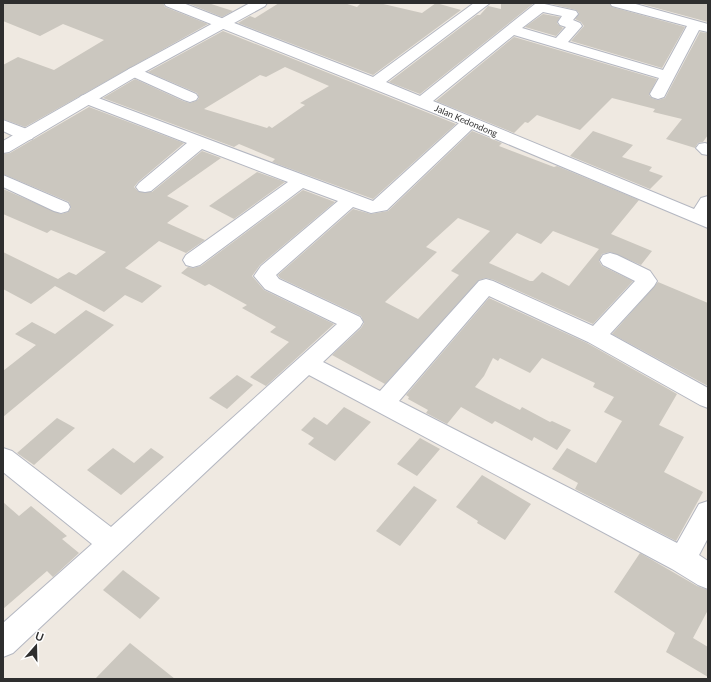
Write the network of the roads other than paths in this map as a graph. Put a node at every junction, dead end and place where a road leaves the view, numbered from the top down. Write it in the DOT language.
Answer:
graph roads {
  1 [pos="171,3"];
  2 [pos="260,3"];
  3 [pos="483,3"];
  4 [pos="617,3"];
  5 [pos="224,24"];
  6 [pos="702,26"];
  7 [pos="512,30"];
  8 [pos="559,44"];
  9 [pos="134,72"];
  10 [pos="667,76"];
  11 [pos="374,84"];
  12 [pos="658,94"];
  13 [pos="190,97"];
  14 [pos="87,99"];
  15 [pos="422,102"];
  16 [pos="469,123"];
  17 [pos="3,125"];
  18 [pos="26,135"];
  19 [pos="199,142"];
  20 [pos="3,148"];
  21 [pos="3,180"];
  22 [pos="302,180"];
  23 [pos="145,188"];
  24 [pos="350,200"];
  25 [pos="708,202"];
  26 [pos="61,207"];
  27 [pos="704,220"];
  28 [pos="193,260"];
  29 [pos="610,260"];
  30 [pos="596,336"];
  31 [pos="307,364"];
  32 [pos="708,399"];
  33 [pos="383,404"];
  34 [pos="3,458"];
  35 [pos="708,512"];
  36 [pos="111,543"];
  37 [pos="682,560"];
  38 [pos="708,576"];
  39 [pos="3,643"];
  1 -- 5 [label="street, Jalan Kedondong"];
  2 -- 5 [label="street"];
  3 -- 11 [label="street"];
  4 -- 6 [label="street"];
  5 -- 9 [label="street"];
  5 -- 11 [label="street, Jalan Kedondong"];
  6 -- 10 [label="street"];
  7 -- 8 [label="street"];
  7 -- 8 [label="street"];
  7 -- 15 [label="street"];
  8 -- 10 [label="street"];
  9 -- 13 [label="street"];
  9 -- 14 [label="street"];
  10 -- 12 [label="street"];
  11 -- 15 [label="street, Jalan Kedondong"];
  14 -- 18 [label="street"];
  14 -- 19 [label="street"];
  15 -- 16 [label="street, Jalan Kedondong"];
  16 -- 24 [label="street"];
  16 -- 27 [label="street, Jalan Kedondong"];
  17 -- 18 [label="street"];
  18 -- 20 [label="street"];
  19 -- 22 [label="street"];
  19 -- 23 [label="street"];
  21 -- 26 [label="street"];
  22 -- 24 [label="street"];
  22 -- 28 [label="street"];
  24 -- 31 [label="street"];
  25 -- 27 [label="street"];
  29 -- 30 [label="street"];
  30 -- 32 [label="street"];
  30 -- 33 [label="street"];
  31 -- 33 [label="street"];
  31 -- 36 [label="street"];
  33 -- 37 [label="street"];
  34 -- 36 [label="street"];
  35 -- 37 [label="street"];
  36 -- 39 [label="street"];
  37 -- 38 [label="street"];
}
